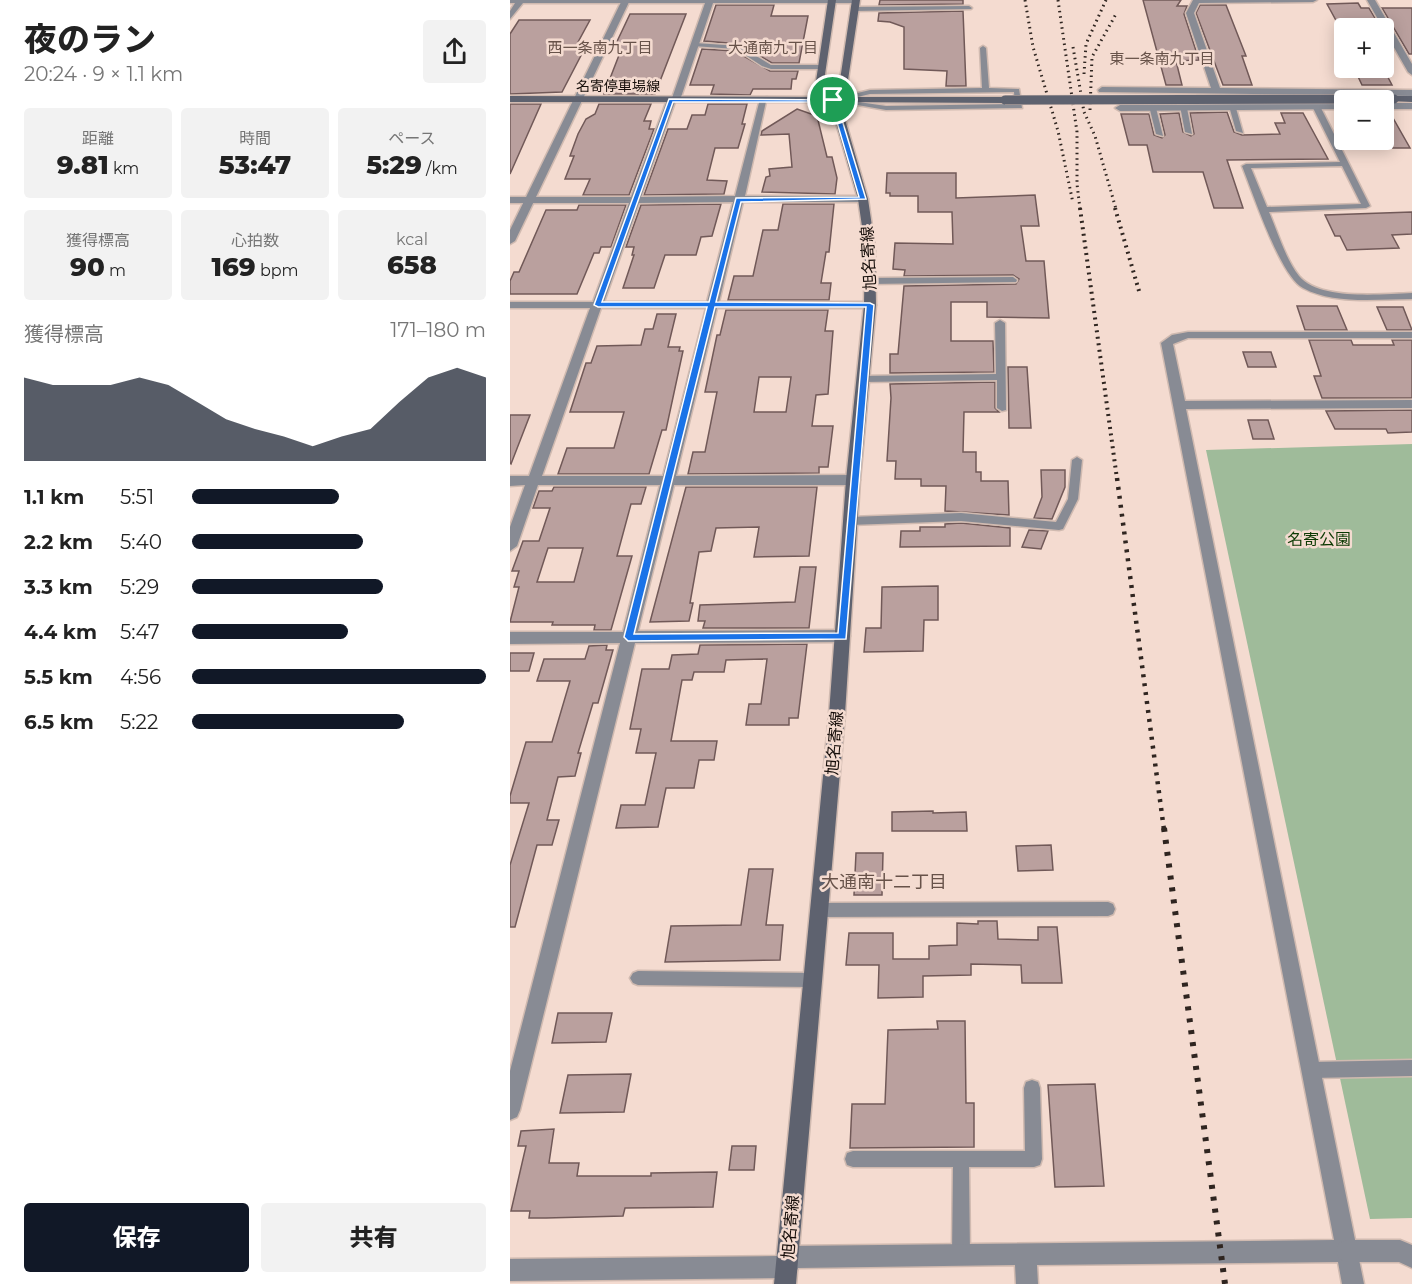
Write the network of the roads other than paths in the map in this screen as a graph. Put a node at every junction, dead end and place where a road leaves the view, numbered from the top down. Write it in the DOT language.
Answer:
graph roads {
  1 [pos="729,0"];
  2 [pos="832,0"];
  3 [pos="1197,0"];
  4 [pos="1313,0"];
  5 [pos="1371,0"];
  6 [pos="510,1"];
  7 [pos="520,1"];
  8 [pos="626,1"];
  9 [pos="710,1"];
  10 [pos="855,3"];
  11 [pos="969,8"];
  12 [pos="510,17"];
  13 [pos="695,45"];
  14 [pos="983,48"];
  15 [pos="822,67"];
  16 [pos="1412,72"];
  17 [pos="986,90"];
  18 [pos="1102,90"];
  19 [pos="1216,91"];
  20 [pos="1412,93"];
  21 [pos="510,99"];
  22 [pos="764,99"];
  23 [pos="1412,99"];
  24 [pos="579,100"];
  25 [pos="674,100"];
  26 [pos="833,100"];
  27 [pos="1394,106"];
  28 [pos="1412,106"];
  29 [pos="1334,107"];
  30 [pos="1120,108"];
  31 [pos="1152,108"];
  32 [pos="1184,108"];
  33 [pos="1232,108"];
  34 [pos="1317,108"];
  35 [pos="1240,131"];
  36 [pos="1189,132"];
  37 [pos="1160,134"];
  38 [pos="1346,164"];
  39 [pos="636,199"];
  40 [pos="862,199"];
  41 [pos="510,200"];
  42 [pos="530,200"];
  43 [pos="738,200"];
  44 [pos="1264,210"];
  45 [pos="510,241"];
  46 [pos="1013,280"];
  47 [pos="870,281"];
  48 [pos="1412,296"];
  49 [pos="712,304"];
  50 [pos="510,305"];
  51 [pos="598,305"];
  52 [pos="870,305"];
  53 [pos="1000,323"];
  54 [pos="1412,335"];
  55 [pos="1000,377"];
  56 [pos="863,379"];
  57 [pos="1412,404"];
  58 [pos="1179,405"];
  59 [pos="1002,408"];
  60 [pos="1077,460"];
  61 [pos="668,479"];
  62 [pos="853,480"];
  63 [pos="510,481"];
  64 [pos="534,481"];
  65 [pos="850,522"];
  66 [pos="510,546"];
  67 [pos="843,636"];
  68 [pos="628,637"];
  69 [pos="510,638"];
  70 [pos="1108,909"];
  71 [pos="819,910"];
  72 [pos="638,978"];
  73 [pos="813,980"];
  74 [pos="1412,1068"];
  75 [pos="1312,1070"];
  76 [pos="1032,1088"];
  77 [pos="510,1110"];
  78 [pos="853,1159"];
  79 [pos="961,1159"];
  80 [pos="1347,1251"];
  81 [pos="1025,1254"];
  82 [pos="961,1255"];
  83 [pos="1412,1257"];
  84 [pos="787,1269"];
  85 [pos="510,1270"];
  86 [pos="1027,1284"];
  87 [pos="1353,1284"];
  1 -- 2 [label="street"];
  1 -- 9 [label="street"];
  2 -- 10 [label="street"];
  2 -- 15 [label="main road"];
  3 -- 4 [label="street"];
  3 -- 19 [label="street"];
  5 -- 16 [label="street"];
  6 -- 7 [label="street"];
  7 -- 8 [label="street"];
  7 -- 12 [label="street"];
  8 -- 9 [label="street"];
  8 -- 24 [label="street"];
  9 -- 13 [label="street"];
  10 -- 11 [label="lane"];
  10 -- 26 [label="main road"];
  13 -- 15 [label="lane"];
  13 -- 25 [label="street"];
  14 -- 17 [label="lane"];
  15 -- 26 [label="main road"];
  17 -- 26 [label="lane"];
  17 -- 26 [label="lane"];
  18 -- 19 [label="street"];
  19 -- 20 [label="street"];
  21 -- 24 [label="main road, 名寄停車場線"];
  22 -- 25 [label="main road, 名寄停車場線"];
  22 -- 26 [label="main road, 名寄停車場線"];
  22 -- 43 [label="street"];
  23 -- 26 [label="main road, bridge"];
  24 -- 25 [label="main road, 名寄停車場線"];
  24 -- 42 [label="street"];
  25 -- 39 [label="street"];
  26 -- 40 [label="main road, 旭名寄線"];
  27 -- 28 [label="street"];
  29 -- 34 [label="street"];
  30 -- 31 [label="street"];
  31 -- 32 [label="street"];
  31 -- 37 [label="lane"];
  32 -- 33 [label="street"];
  32 -- 36 [label="lane"];
  33 -- 34 [label="street"];
  33 -- 35 [label="lane"];
  34 -- 38 [label="lane"];
  38 -- 44 [label="lane"];
  38 -- 44 [label="lane"];
  39 -- 42 [label="street"];
  39 -- 43 [label="street"];
  39 -- 51 [label="street"];
  40 -- 43 [label="street"];
  40 -- 47 [label="main road, 旭名寄線"];
  41 -- 42 [label="street"];
  42 -- 45 [label="street"];
  43 -- 49 [label="street"];
  44 -- 48 [label="lane"];
  46 -- 47 [label="lane"];
  47 -- 52 [label="main road, 旭名寄線"];
  49 -- 51 [label="street"];
  49 -- 52 [label="street"];
  49 -- 61 [label="street"];
  50 -- 51 [label="street"];
  51 -- 64 [label="street"];
  52 -- 56 [label="main road, 旭名寄線"];
  53 -- 55 [label="lane"];
  54 -- 58 [label="street"];
  55 -- 56 [label="lane"];
  55 -- 59 [label="lane"];
  56 -- 62 [label="main road, 旭名寄線"];
  57 -- 58 [label="street"];
  58 -- 75 [label="street"];
  60 -- 65 [label="lane"];
  61 -- 62 [label="street"];
  61 -- 64 [label="street"];
  61 -- 68 [label="street"];
  62 -- 65 [label="main road, 旭名寄線"];
  63 -- 64 [label="street"];
  64 -- 66 [label="street"];
  65 -- 67 [label="main road, 旭名寄線"];
  67 -- 68 [label="street"];
  67 -- 71 [label="main road, 旭名寄線"];
  68 -- 69 [label="street"];
  68 -- 77 [label="street"];
  70 -- 71 [label="lane"];
  71 -- 73 [label="main road, 旭名寄線"];
  72 -- 73 [label="lane"];
  73 -- 84 [label="main road, 旭名寄線"];
  74 -- 75 [label="lane"];
  75 -- 80 [label="street"];
  76 -- 79 [label="lane"];
  78 -- 79 [label="lane"];
  79 -- 82 [label="lane"];
  80 -- 81 [label="street"];
  80 -- 83 [label="street"];
  80 -- 87 [label="street"];
  81 -- 82 [label="street"];
  81 -- 86 [label="street"];
  82 -- 84 [label="street"];
  84 -- 85 [label="street"];
}
